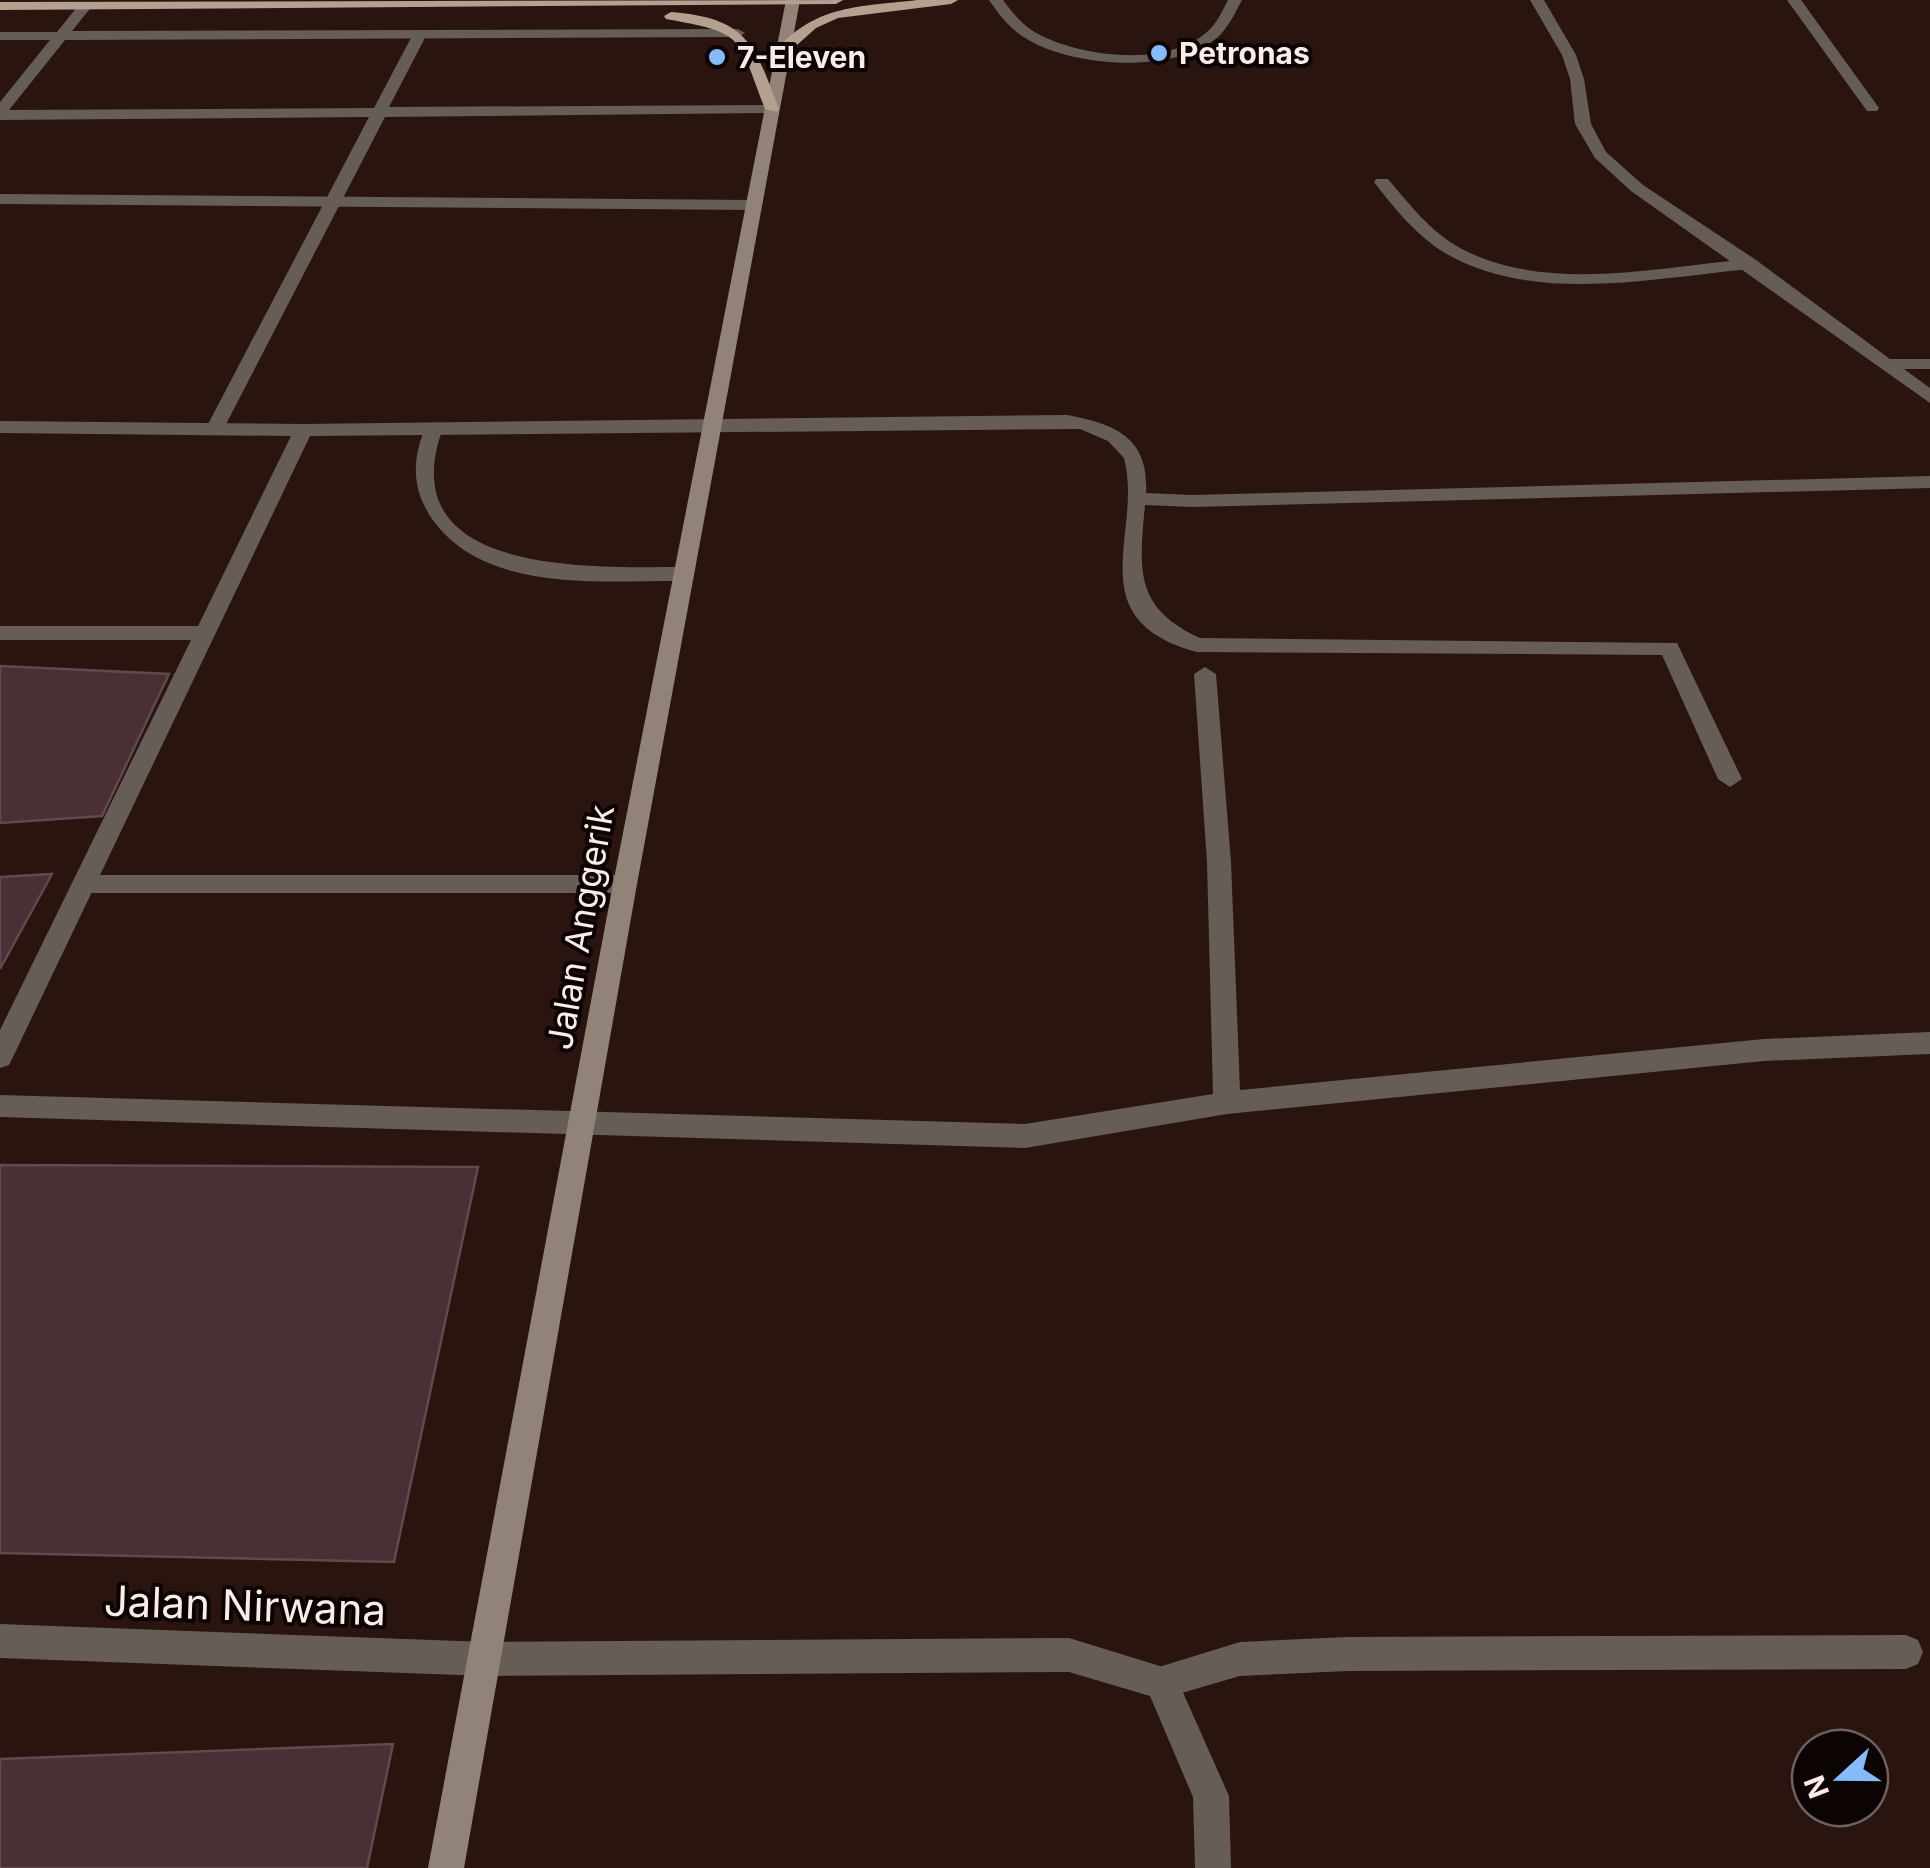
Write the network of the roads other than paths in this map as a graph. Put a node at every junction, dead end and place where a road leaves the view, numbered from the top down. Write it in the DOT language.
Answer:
graph roads {
  1 [pos="792,0"];
  2 [pos="836,0"];
  3 [pos="951,0"];
  4 [pos="996,0"];
  5 [pos="1236,0"];
  6 [pos="1537,0"];
  7 [pos="1794,0"];
  8 [pos="408,2"];
  9 [pos="86,4"];
  10 [pos="0,6"];
  11 [pos="738,33"];
  12 [pos="62,34"];
  13 [pos="420,34"];
  14 [pos="0,36"];
  15 [pos="783,50"];
  16 [pos="1872,108"];
  17 [pos="772,109"];
  18 [pos="0,113"];
  19 [pos="375,114"];
  20 [pos="1382,182"];
  21 [pos="0,199"];
  22 [pos="333,202"];
  23 [pos="754,205"];
  24 [pos="1750,264"];
  25 [pos="1890,364"];
  26 [pos="1930,364"];
  27 [pos="1930,396"];
  28 [pos="712,425"];
  29 [pos="0,427"];
  30 [pos="215,428"];
  31 [pos="434,428"];
  32 [pos="303,430"];
  33 [pos="1930,482"];
  34 [pos="1136,498"];
  35 [pos="684,574"];
  36 [pos="0,632"];
  37 [pos="205,633"];
  38 [pos="1205,674"];
  39 [pos="1730,779"];
  40 [pos="85,884"];
  41 [pos="626,884"];
  42 [pos="1930,1044"];
  43 [pos="0,1057"];
  44 [pos="1227,1102"];
  45 [pos="0,1106"];
  46 [pos="582,1125"];
  47 [pos="0,1641"];
  48 [pos="1906,1652"];
  49 [pos="487,1659"];
  50 [pos="1161,1682"];
  51 [pos="446,1868"];
  52 [pos="1213,1868"];
  1 -- 2 [label="main road"];
  1 -- 8 [label="main road"];
  1 -- 15 [label="main road, Jalan Anggerik"];
  3 -- 15 [label="main road"];
  4 -- 5 [label="street"];
  6 -- 24 [label="street"];
  7 -- 16 [label="street"];
  8 -- 9 [label="main road"];
  8 -- 11 [label="main road"];
  9 -- 10 [label="main road"];
  9 -- 12 [label="street"];
  11 -- 13 [label="street"];
  11 -- 17 [label="main road"];
  12 -- 13 [label="street"];
  12 -- 14 [label="street"];
  12 -- 18 [label="street"];
  13 -- 19 [label="street"];
  15 -- 17 [label="main road, Jalan Anggerik"];
  17 -- 19 [label="street"];
  17 -- 23 [label="main road, Jalan Anggerik"];
  18 -- 19 [label="street"];
  19 -- 22 [label="street"];
  20 -- 24 [label="street"];
  21 -- 22 [label="street"];
  22 -- 23 [label="street"];
  22 -- 30 [label="street"];
  23 -- 28 [label="main road, Jalan Anggerik"];
  24 -- 25 [label="street"];
  25 -- 26 [label="street"];
  25 -- 27 [label="street"];
  28 -- 31 [label="street"];
  28 -- 34 [label="street"];
  28 -- 35 [label="main road, Jalan Anggerik"];
  29 -- 30 [label="street"];
  30 -- 32 [label="street"];
  31 -- 32 [label="street"];
  31 -- 35 [label="street"];
  32 -- 37 [label="street"];
  33 -- 34 [label="street"];
  34 -- 39 [label="street"];
  35 -- 41 [label="main road, Jalan Anggerik"];
  36 -- 37 [label="street"];
  37 -- 40 [label="street"];
  38 -- 44 [label="street"];
  40 -- 41 [label="street"];
  40 -- 43 [label="street"];
  41 -- 46 [label="main road, Jalan Anggerik"];
  42 -- 44 [label="street"];
  44 -- 46 [label="street"];
  45 -- 46 [label="street"];
  46 -- 49 [label="main road, Jalan Anggerik"];
  47 -- 49 [label="street, Jalan Nirwana"];
  48 -- 50 [label="street"];
  49 -- 50 [label="street, Jalan Nirwana"];
  49 -- 51 [label="main road, Jalan Anggerik"];
  50 -- 52 [label="street"];
}
